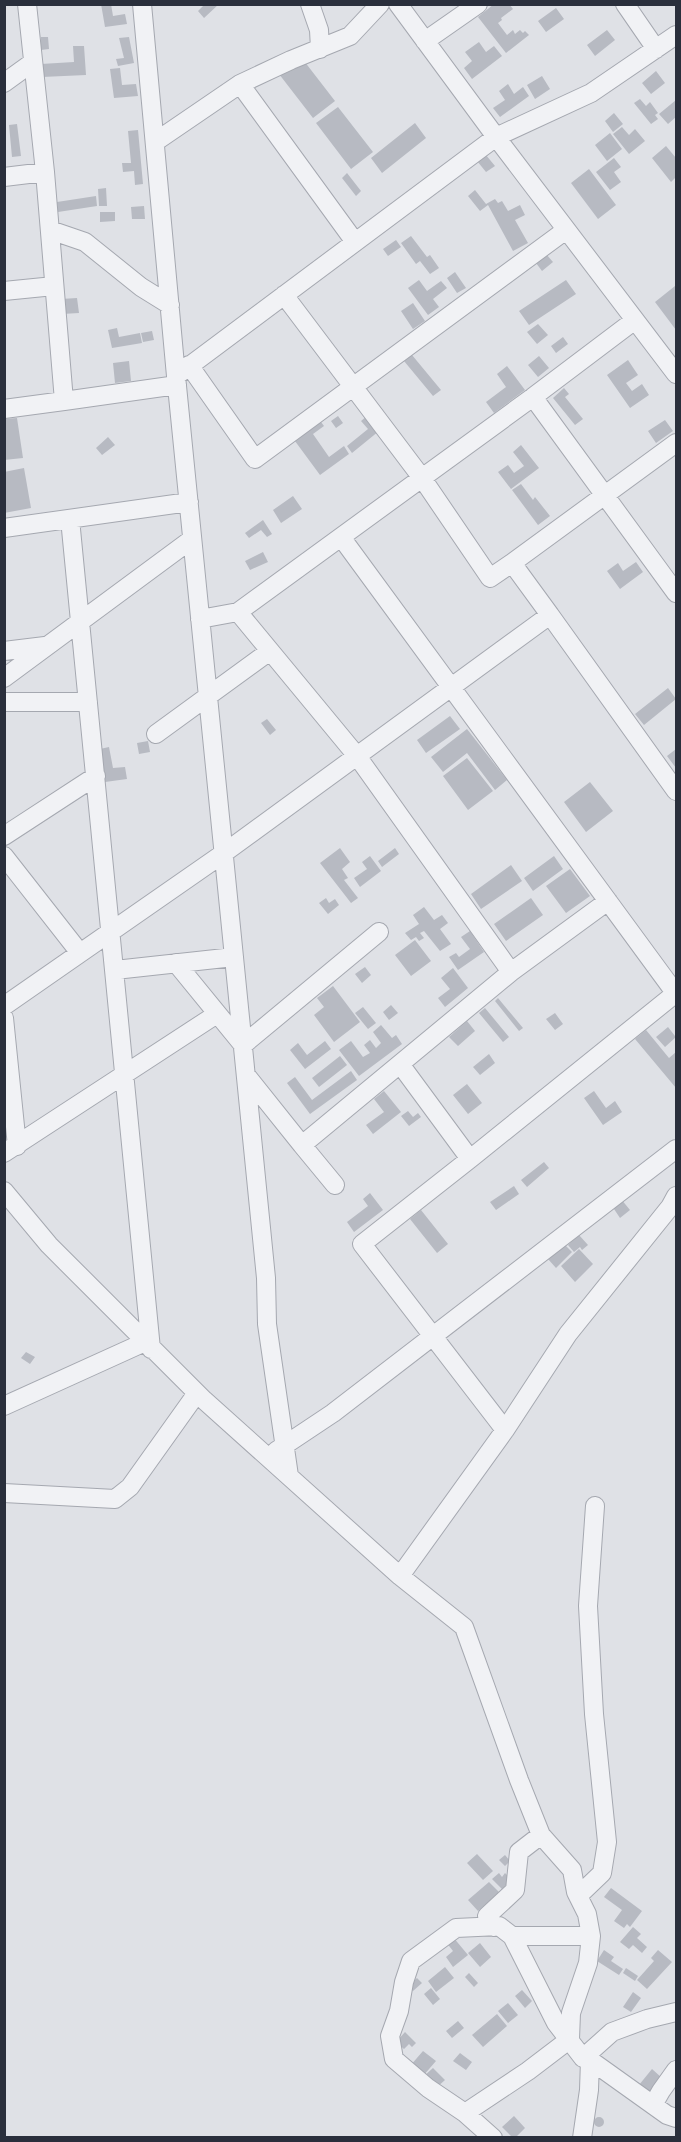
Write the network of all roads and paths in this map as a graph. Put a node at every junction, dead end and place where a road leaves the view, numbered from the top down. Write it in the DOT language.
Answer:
graph roads {
  1 [pos="27,4"];
  2 [pos="142,4"];
  3 [pos="309,4"];
  4 [pos="380,4"];
  5 [pos="398,4"];
  6 [pos="478,4"];
  7 [pos="625,4"];
  8 [pos="676,35"];
  9 [pos="425,41"];
  10 [pos="320,49"];
  11 [pos="656,49"];
  12 [pos="33,62"];
  13 [pos="4,83"];
  14 [pos="240,84"];
  15 [pos="496,137"];
  16 [pos="155,142"];
  17 [pos="45,172"];
  18 [pos="4,177"];
  19 [pos="50,230"];
  20 [pos="566,230"];
  21 [pos="355,242"];
  22 [pos="54,286"];
  23 [pos="4,291"];
  24 [pos="284,295"];
  25 [pos="170,305"];
  26 [pos="635,320"];
  27 [pos="673,363"];
  28 [pos="181,375"];
  29 [pos="354,386"];
  30 [pos="533,397"];
  31 [pos="64,401"];
  32 [pos="4,410"];
  33 [pos="676,443"];
  34 [pos="422,478"];
  35 [pos="604,496"];
  36 [pos="189,502"];
  37 [pos="70,519"];
  38 [pos="4,528"];
  39 [pos="341,537"];
  40 [pos="192,539"];
  41 [pos="512,563"];
  42 [pos="676,593"];
  43 [pos="238,612"];
  44 [pos="550,615"];
  45 [pos="200,619"];
  46 [pos="80,621"];
  47 [pos="47,646"];
  48 [pos="4,651"];
  49 [pos="270,651"];
  50 [pos="4,678"];
  51 [pos="452,687"];
  52 [pos="208,696"];
  53 [pos="4,702"];
  54 [pos="88,702"];
  55 [pos="156,734"];
  56 [pos="357,756"];
  57 [pos="96,776"];
  58 [pos="676,791"];
  59 [pos="4,836"];
  60 [pos="224,853"];
  61 [pos="4,856"];
  62 [pos="608,901"];
  63 [pos="111,932"];
  64 [pos="379,932"];
  65 [pos="80,953"];
  66 [pos="234,957"];
  67 [pos="176,963"];
  68 [pos="115,970"];
  69 [pos="511,972"];
  70 [pos="676,993"];
  71 [pos="4,1006"];
  72 [pos="217,1014"];
  73 [pos="4,1017"];
  74 [pos="243,1045"];
  75 [pos="400,1064"];
  76 [pos="125,1074"];
  77 [pos="246,1075"];
  78 [pos="302,1145"];
  79 [pos="676,1149"];
  80 [pos="11,1150"];
  81 [pos="470,1160"];
  82 [pos="335,1185"];
  83 [pos="4,1191"];
  84 [pos="676,1196"];
  85 [pos="432,1337"];
  86 [pos="148,1346"];
  87 [pos="197,1393"];
  88 [pos="4,1406"];
  89 [pos="504,1430"];
  90 [pos="285,1446"];
  91 [pos="267,1457"];
  92 [pos="289,1476"];
  93 [pos="4,1493"];
  94 [pos="595,1506"];
  95 [pos="400,1576"];
  96 [pos="541,1835"];
  97 [pos="578,1896"];
  98 [pos="494,1927"];
  99 [pos="512,1936"];
  100 [pos="591,1936"];
  101 [pos="676,2012"];
  102 [pos="570,2039"];
  103 [pos="586,2059"];
  104 [pos="676,2070"];
  105 [pos="653,2105"];
  106 [pos="465,2113"];
  107 [pos="676,2118"];
  108 [pos="493,2138"];
  109 [pos="582,2138"];
  1 -- 12 [label="street"];
  2 -- 16 [label="street"];
  3 -- 10 [label="street"];
  4 -- 10 [label="street"];
  5 -- 9 [label="street"];
  6 -- 9 [label="street"];
  7 -- 11 [label="street"];
  8 -- 11 [label="street"];
  9 -- 15 [label="street"];
  10 -- 14 [label="street"];
  11 -- 15 [label="street"];
  12 -- 13 [label="street"];
  12 -- 17 [label="street"];
  14 -- 16 [label="street"];
  14 -- 21 [label="street"];
  15 -- 20 [label="street"];
  15 -- 21 [label="street"];
  16 -- 25 [label="street"];
  17 -- 18 [label="street"];
  17 -- 19 [label="street"];
  19 -- 22 [label="street"];
  19 -- 25 [label="street"];
  20 -- 26 [label="street"];
  20 -- 29 [label="street"];
  21 -- 24 [label="street"];
  22 -- 23 [label="street"];
  22 -- 31 [label="street"];
  24 -- 28 [label="street"];
  24 -- 29 [label="street"];
  25 -- 28 [label="street"];
  26 -- 27 [label="street"];
  26 -- 30 [label="street"];
  28 -- 29 [label="street"];
  28 -- 31 [label="street"];
  28 -- 36 [label="street"];
  29 -- 34 [label="street"];
  30 -- 34 [label="street"];
  30 -- 35 [label="street"];
  31 -- 32 [label="street"];
  33 -- 35 [label="street"];
  34 -- 39 [label="street"];
  34 -- 41 [label="street"];
  35 -- 41 [label="street"];
  35 -- 42 [label="street"];
  36 -- 37 [label="street"];
  36 -- 40 [label="street"];
  37 -- 38 [label="street"];
  37 -- 46 [label="street"];
  39 -- 43 [label="street"];
  39 -- 51 [label="street"];
  40 -- 45 [label="street"];
  40 -- 46 [label="street"];
  41 -- 44 [label="street"];
  43 -- 45 [label="street"];
  43 -- 49 [label="street"];
  44 -- 51 [label="street"];
  44 -- 58 [label="street"];
  45 -- 52 [label="street"];
  46 -- 47 [label="street"];
  46 -- 54 [label="street"];
  47 -- 48 [label="street"];
  47 -- 50 [label="street"];
  49 -- 52 [label="street"];
  49 -- 56 [label="street"];
  51 -- 56 [label="street"];
  51 -- 62 [label="street"];
  52 -- 55 [label="street"];
  52 -- 60 [label="street"];
  53 -- 54 [label="street"];
  54 -- 57 [label="street"];
  56 -- 60 [label="street"];
  56 -- 69 [label="street"];
  57 -- 59 [label="street"];
  57 -- 63 [label="street"];
  60 -- 63 [label="street"];
  60 -- 66 [label="street"];
  61 -- 65 [label="street"];
  62 -- 69 [label="street"];
  62 -- 70 [label="street"];
  63 -- 65 [label="street"];
  63 -- 68 [label="street"];
  64 -- 74 [label="street"];
  65 -- 71 [label="street"];
  66 -- 67 [label="street"];
  66 -- 74 [label="street"];
  67 -- 68 [label="street"];
  67 -- 72 [label="street"];
  68 -- 76 [label="street"];
  69 -- 75 [label="street"];
  70 -- 81 [label="street"];
  72 -- 74 [label="street"];
  72 -- 76 [label="street"];
  73 -- 80 [label="street"];
  74 -- 77 [label="street"];
  75 -- 78 [label="street"];
  75 -- 81 [label="street"];
  76 -- 80 [label="street"];
  76 -- 86 [label="street"];
  77 -- 78 [label="street"];
  77 -- 90 [label="street"];
  78 -- 82 [label="street"];
  79 -- 85 [label="street"];
  81 -- 85 [label="street"];
  83 -- 86 [label="street"];
  84 -- 89 [label="street"];
  85 -- 89 [label="street"];
  85 -- 90 [label="street"];
  86 -- 87 [label="street"];
  86 -- 88 [label="street"];
  87 -- 91 [label="street"];
  87 -- 93 [label="street"];
  89 -- 95 [label="street"];
  90 -- 91 [label="street"];
  90 -- 92 [label="street"];
  91 -- 92 [label="street"];
  92 -- 95 [label="street"];
  94 -- 97 [label="street"];
  95 -- 96 [label="street"];
  96 -- 97 [label="street"];
  96 -- 98 [label="street"];
  97 -- 100 [label="street"];
  98 -- 99 [label="street"];
  98 -- 106 [label="street"];
  99 -- 100 [label="street"];
  99 -- 102 [label="street"];
  100 -- 102 [label="street"];
  101 -- 103 [label="street"];
  102 -- 103 [label="street"];
  102 -- 106 [label="street"];
  103 -- 105 [label="street"];
  103 -- 109 [label="street"];
  104 -- 105 [label="street"];
  105 -- 107 [label="street"];
  106 -- 108 [label="street"];
}
